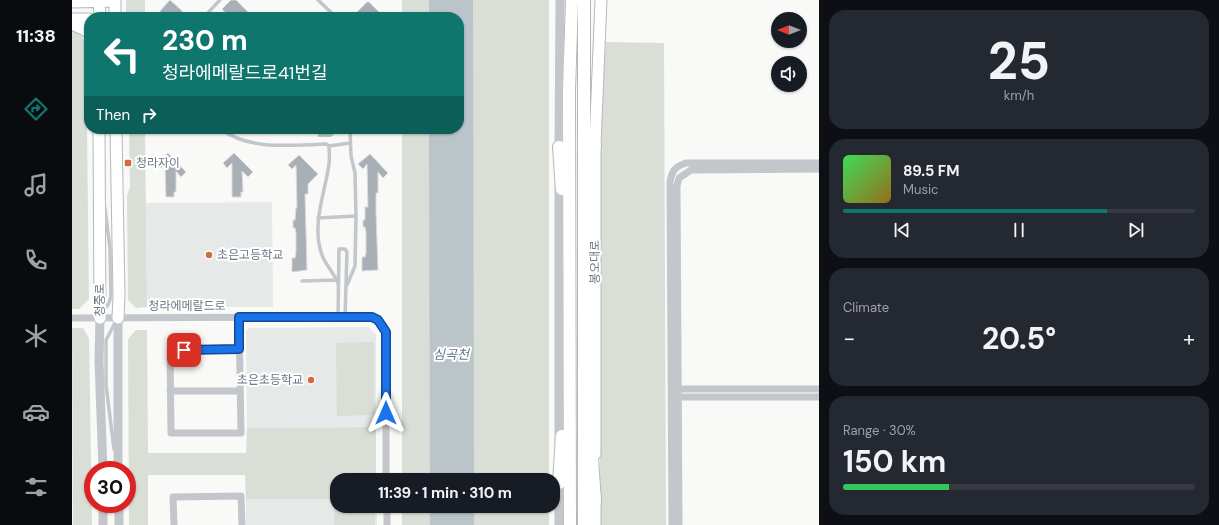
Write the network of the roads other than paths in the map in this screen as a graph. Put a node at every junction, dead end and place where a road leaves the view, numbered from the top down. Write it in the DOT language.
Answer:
graph roads {
  1 [pos="115,0"];
  2 [pos="220,0"];
  3 [pos="318,0"];
  4 [pos="560,0"];
  5 [pos="572,0"];
  6 [pos="584,0"];
  7 [pos="601,0"];
  8 [pos="99,1"];
  9 [pos="72,2"];
  10 [pos="100,12"];
  11 [pos="115,12"];
  12 [pos="209,12"];
  13 [pos="331,12"];
  14 [pos="72,19"];
  15 [pos="84,19"];
  16 [pos="72,24"];
  17 [pos="84,30"];
  18 [pos="99,134"];
  19 [pos="116,134"];
  20 [pos="228,134"];
  21 [pos="350,134"];
  22 [pos="350,142"];
  23 [pos="594,144"];
  24 [pos="329,146"];
  25 [pos="559,147"];
  26 [pos="819,163"];
  27 [pos="819,169"];
  28 [pos="356,216"];
  29 [pos="318,218"];
  30 [pos="302,281"];
  31 [pos="337,282"];
  32 [pos="347,285"];
  33 [pos="569,296"];
  34 [pos="584,296"];
  35 [pos="239,317"];
  36 [pos="342,317"];
  37 [pos="72,318"];
  38 [pos="100,318"];
  39 [pos="118,318"];
  40 [pos="569,329"];
  41 [pos="584,330"];
  42 [pos="239,349"];
  43 [pos="675,389"];
  44 [pos="819,389"];
  45 [pos="170,391"];
  46 [pos="240,391"];
  47 [pos="675,397"];
  48 [pos="819,397"];
  49 [pos="103,461"];
  50 [pos="118,461"];
  51 [pos="386,473"];
  52 [pos="559,473"];
  53 [pos="560,473"];
  54 [pos="595,502"];
  55 [pos="103,513"];
  56 [pos="119,513"];
  57 [pos="387,513"];
  58 [pos="559,513"];
  59 [pos="103,525"];
  60 [pos="119,525"];
  61 [pos="174,525"];
  62 [pos="242,525"];
  63 [pos="387,525"];
  64 [pos="559,525"];
  65 [pos="570,525"];
  66 [pos="584,525"];
  67 [pos="595,525"];
  68 [pos="672,525"];
  69 [pos="679,525"];
  1 -- 8 [label="main road"];
  1 -- 11 [label="main road"];
  2 -- 12 [label="lane"];
  3 -- 13 [label="lane"];
  4 -- 25 [label="street"];
  5 -- 33 [label="highway"];
  6 -- 34 [label="highway, 봉오대로"];
  7 -- 23 [label="main road, 봉오대로"];
  8 -- 9 [label="main road"];
  8 -- 10 [label="main road"];
  14 -- 15 [label="main road"];
  16 -- 17 [label="main road"];
  18 -- 38 [label="main road, 청중로"];
  19 -- 39 [label="main road, 청중로"];
  20 -- 24 [label="lane"];
  21 -- 22 [label="lane"];
  22 -- 24 [label="lane"];
  22 -- 28 [label="lane"];
  23 -- 34 [label="highway"];
  23 -- 54 [label="main road, 봉오대로"];
  24 -- 29 [label="lane"];
  25 -- 33 [label="highway"];
  25 -- 52 [label="street"];
  26 -- 43 [label="street"];
  27 -- 43 [label="street"];
  28 -- 29 [label="lane"];
  28 -- 32 [label="lane"];
  29 -- 31 [label="lane"];
  30 -- 31 [label="lane"];
  31 -- 32 [label="lane"];
  31 -- 36 [label="lane"];
  32 -- 36 [label="lane"];
  33 -- 40 [label="highway"];
  34 -- 41 [label="highway, 봉오대로"];
  35 -- 36 [label="street, 청라에메랄드로"];
  35 -- 39 [label="street, 청라에메랄드로"];
  35 -- 42 [label="street"];
  36 -- 51 [label="street, 청라에메랄드로"];
  37 -- 38 [label="street, 청라에메랄드로"];
  38 -- 39 [label="street, 청라에메랄드로"];
  38 -- 49 [label="street, 청중로"];
  39 -- 50 [label="street, 청중로"];
  40 -- 53 [label="highway"];
  40 -- 65 [label="highway"];
  41 -- 54 [label="highway"];
  41 -- 66 [label="highway, 봉오대로"];
  42 -- 45 [label="street"];
  42 -- 46 [label="street"];
  43 -- 44 [label="street"];
  43 -- 47 [label="street"];
  45 -- 46 [label="street"];
  45 -- 46 [label="street"];
  47 -- 48 [label="street"];
  47 -- 68 [label="street"];
  47 -- 69 [label="street"];
  54 -- 67 [label="main road, 봉오대로"];
  55 -- 59 [label="street"];
  56 -- 60 [label="street"];
  57 -- 63 [label="street"];
  58 -- 64 [label="street"];
  61 -- 62 [label="street"];
}
